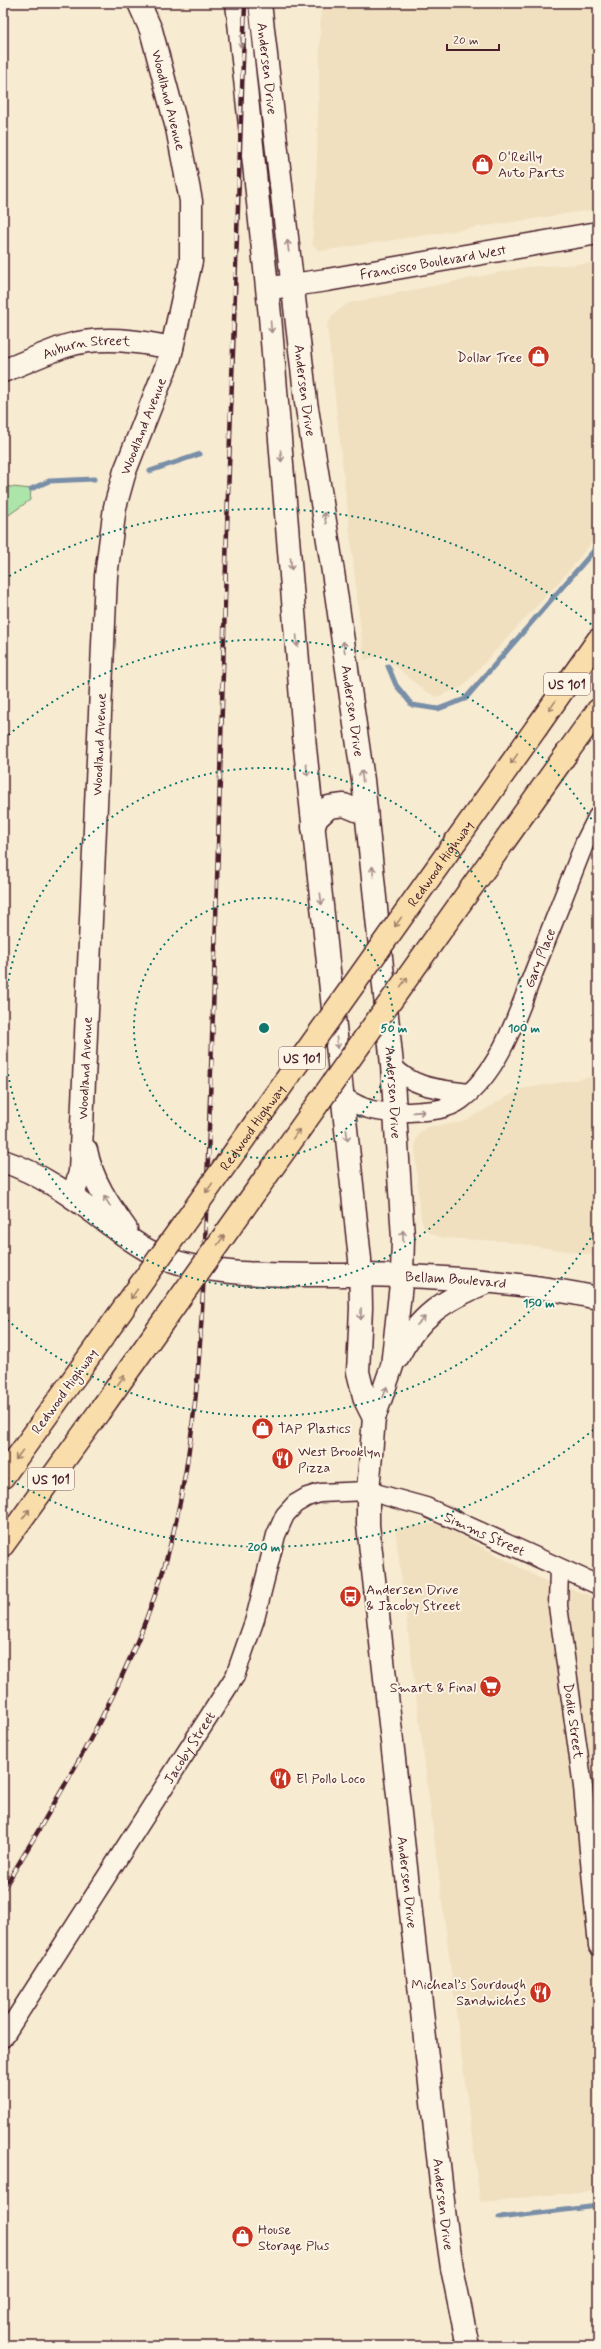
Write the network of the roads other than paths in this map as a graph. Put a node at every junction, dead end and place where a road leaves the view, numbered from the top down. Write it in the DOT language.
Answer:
graph roads {
  1 [pos="139,3"];
  2 [pos="237,3"];
  3 [pos="260,3"];
  4 [pos="598,233"];
  5 [pos="292,285"];
  6 [pos="267,288"];
  7 [pos="172,348"];
  8 [pos="3,371"];
  9 [pos="598,640"];
  10 [pos="598,710"];
  11 [pos="598,721"];
  12 [pos="567,753"];
  13 [pos="366,814"];
  14 [pos="598,816"];
  15 [pos="313,828"];
  16 [pos="392,1065"];
  17 [pos="469,1093"];
  18 [pos="343,1096"];
  19 [pos="395,1113"];
  20 [pos="81,1129"];
  21 [pos="3,1162"];
  22 [pos="73,1196"];
  23 [pos="138,1245"];
  24 [pos="361,1275"];
  25 [pos="402,1275"];
  26 [pos="491,1281"];
  27 [pos="598,1298"];
  28 [pos="392,1366"];
  29 [pos="374,1418"];
  30 [pos="3,1477"];
  31 [pos="368,1491"];
  32 [pos="3,1545"];
  33 [pos="559,1568"];
  34 [pos="598,1585"];
  35 [pos="598,1946"];
  36 [pos="3,2038"];
  37 [pos="468,2346"];
  1 -- 7 [label="main road, Woodland Avenue"];
  2 -- 6 [label="main road, Andersen Drive, one-way"];
  5 -- 3 [label="main road, Andersen Drive, one-way"];
  4 -- 5 [label="main road, Francisco Boulevard West"];
  5 -- 6 [label="main road, Francisco Boulevard West"];
  13 -- 5 [label="main road, Andersen Drive, one-way"];
  6 -- 15 [label="main road, Andersen Drive, one-way"];
  7 -- 8 [label="main road, Auburn Street"];
  7 -- 20 [label="main road, Woodland Avenue"];
  9 -- 30 [label="highway, Redwood Highway / US 101, one-way, bridge"];
  10 -- 12 [label="highway, US 101"];
  11 -- 12 [label="highway"];
  32 -- 12 [label="highway, US 101, one-way, bridge"];
  13 -- 15 [label="main road"];
  16 -- 13 [label="main road, Andersen Drive, one-way"];
  14 -- 17 [label="street, Gary Place"];
  15 -- 18 [label="main road, Andersen Drive, one-way"];
  16 -- 17 [label="street"];
  16 -- 19 [label="main road, Andersen Drive"];
  19 -- 17 [label="street, Gary Place, one-way"];
  18 -- 19 [label="street, Gary Place"];
  18 -- 24 [label="main road, Andersen Drive, one-way"];
  25 -- 19 [label="main road, Andersen Drive, one-way"];
  20 -- 22 [label="main road, Woodland Avenue"];
  23 -- 20 [label="main road, one-way"];
  21 -- 22 [label="main road"];
  22 -- 23 [label="main road"];
  23 -- 24 [label="main road"];
  24 -- 25 [label="main road, Bellam Boulevard"];
  24 -- 29 [label="main road, Andersen Drive, one-way"];
  25 -- 26 [label="main road, Bellam Boulevard"];
  25 -- 28 [label="main road, Andersen Drive"];
  26 -- 27 [label="main road, Bellam Boulevard"];
  28 -- 26 [label="main road, one-way"];
  29 -- 28 [label="main road, Andersen Drive, one-way"];
  29 -- 31 [label="main road, Andersen Drive"];
  31 -- 33 [label="street, Simms Street"];
  31 -- 36 [label="street, Jacoby Street"];
  31 -- 37 [label="main road, Andersen Drive"];
  33 -- 34 [label="street, Simms Street"];
  33 -- 35 [label="street, Dodie Street"];
}
